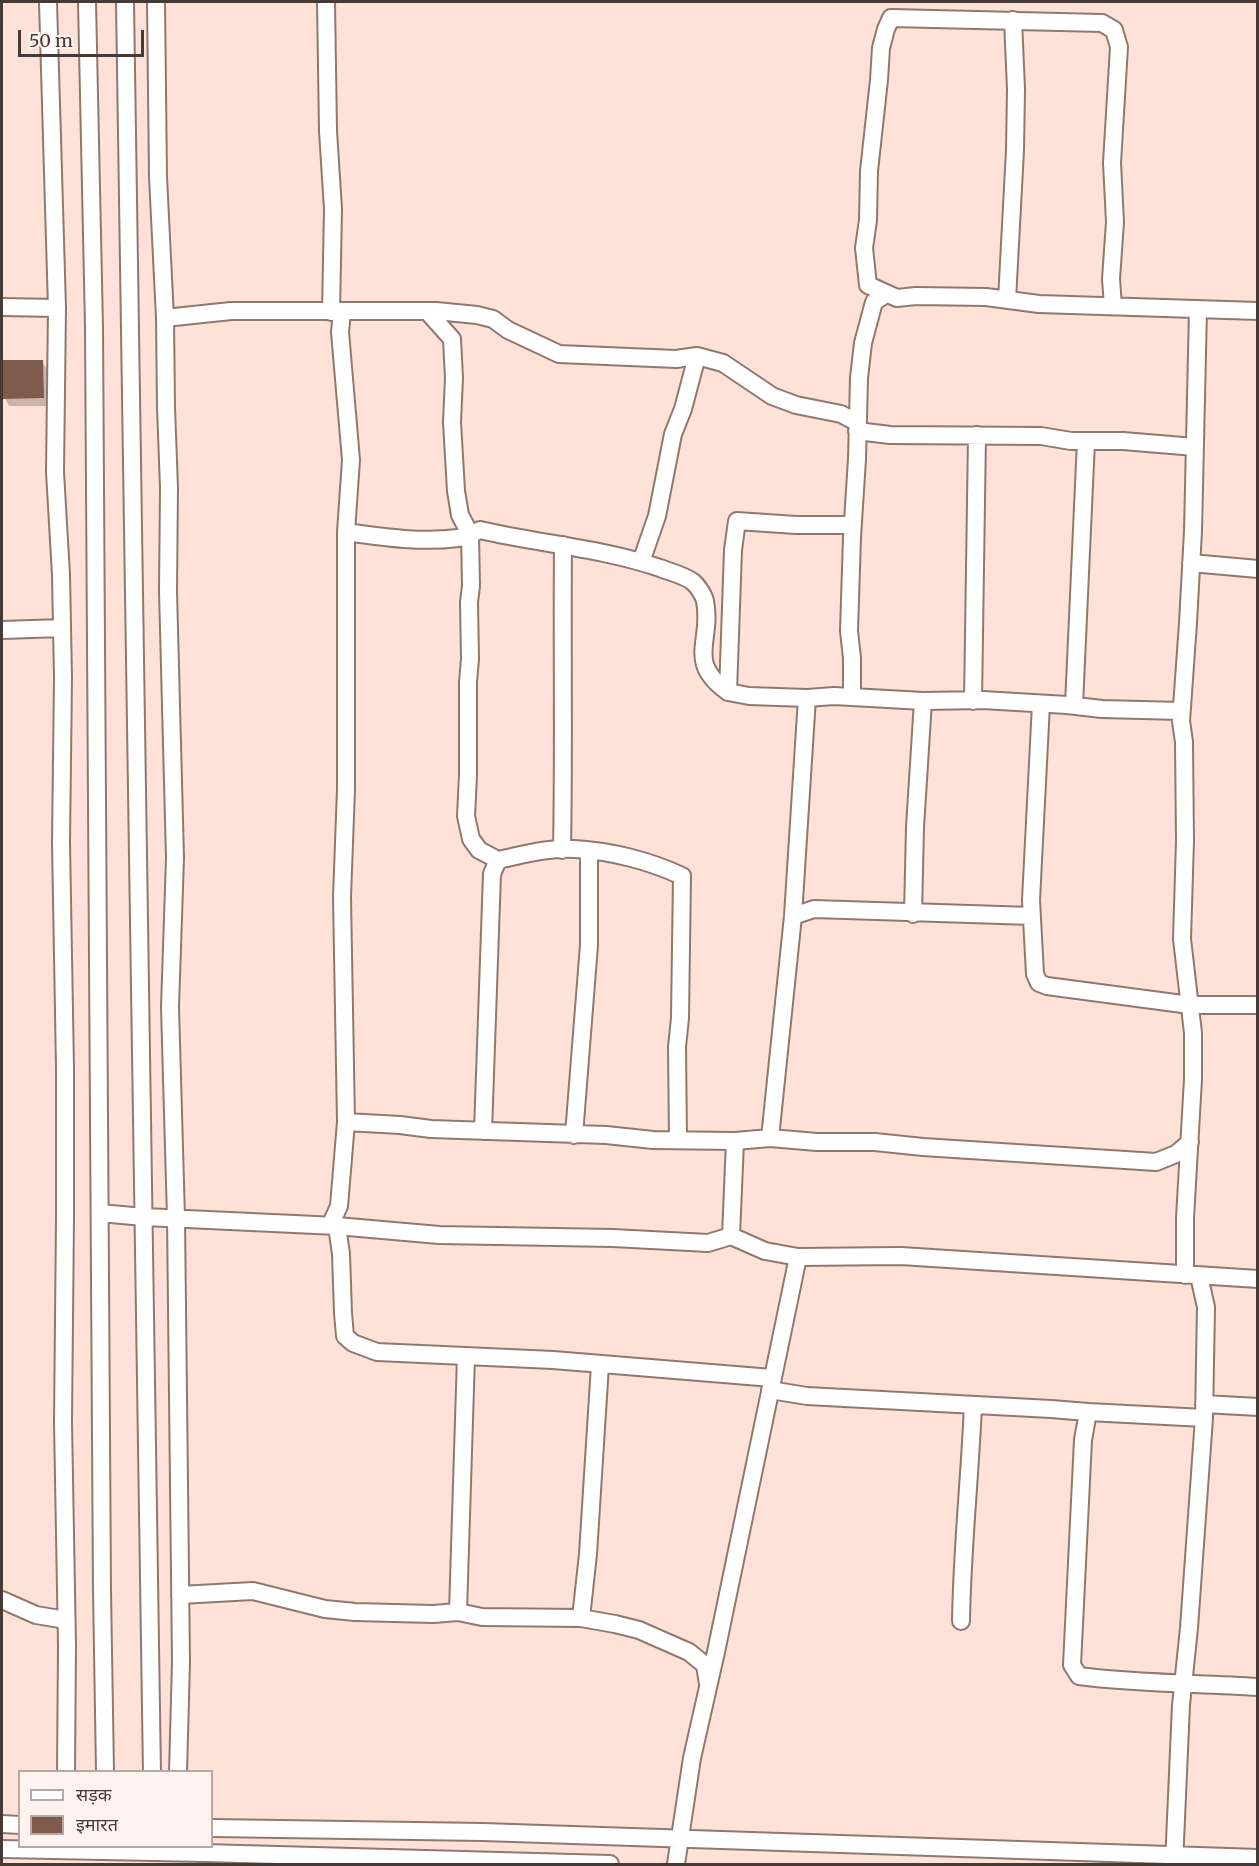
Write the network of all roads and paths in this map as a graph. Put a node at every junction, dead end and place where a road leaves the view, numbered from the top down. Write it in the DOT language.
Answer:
graph roads {
  1 [pos="48,2"];
  2 [pos="87,2"];
  3 [pos="125,2"];
  4 [pos="156,2"];
  5 [pos="326,2"];
  6 [pos="1013,20"];
  7 [pos="886,294"];
  8 [pos="1007,300"];
  9 [pos="1113,306"];
  10 [pos="2,307"];
  11 [pos="57,308"];
  12 [pos="1198,309"];
  13 [pos="427,311"];
  14 [pos="1257,311"];
  15 [pos="336,312"];
  16 [pos="165,318"];
  17 [pos="698,356"];
  18 [pos="857,427"];
  19 [pos="977,435"];
  20 [pos="1086,441"];
  21 [pos="1195,447"];
  22 [pos="853,525"];
  23 [pos="346,532"];
  24 [pos="470,534"];
  25 [pos="564,545"];
  26 [pos="641,562"];
  27 [pos="1191,563"];
  28 [pos="1257,569"];
  29 [pos="62,628"];
  30 [pos="2,630"];
  31 [pos="729,692"];
  32 [pos="852,697"];
  33 [pos="807,698"];
  34 [pos="973,700"];
  35 [pos="924,701"];
  36 [pos="1041,704"];
  37 [pos="1074,705"];
  38 [pos="1181,711"];
  39 [pos="562,850"];
  40 [pos="589,851"];
  41 [pos="498,860"];
  42 [pos="913,914"];
  43 [pos="793,916"];
  44 [pos="1032,916"];
  45 [pos="1190,1005"];
  46 [pos="1257,1005"];
  47 [pos="346,1122"];
  48 [pos="483,1131"];
  49 [pos="574,1135"];
  50 [pos="770,1138"];
  51 [pos="678,1140"];
  52 [pos="735,1141"];
  53 [pos="1190,1142"];
  54 [pos="100,1213"];
  55 [pos="144,1217"];
  56 [pos="176,1218"];
  57 [pos="333,1226"];
  58 [pos="731,1236"];
  59 [pos="798,1257"];
  60 [pos="1192,1275"];
  61 [pos="1257,1279"];
  62 [pos="466,1356"];
  63 [pos="600,1365"];
  64 [pos="772,1384"];
  65 [pos="973,1405"];
  66 [pos="1257,1407"];
  67 [pos="1204,1411"];
  68 [pos="1088,1412"];
  69 [pos="180,1595"];
  70 [pos="2,1600"];
  71 [pos="458,1612"];
  72 [pos="581,1618"];
  73 [pos="66,1620"];
  74 [pos="961,1621"];
  75 [pos="708,1684"];
  76 [pos="1183,1685"];
  77 [pos="1257,1686"];
  78 [pos="66,1770"];
  79 [pos="105,1770"];
  80 [pos="152,1770"];
  81 [pos="178,1770"];
  82 [pos="2,1824"];
  83 [pos="18,1825"];
  84 [pos="213,1828"];
  85 [pos="681,1839"];
  86 [pos="2,1849"];
  87 [pos="66,1849"];
  88 [pos="106,1849"];
  89 [pos="154,1850"];
  90 [pos="178,1850"];
  91 [pos="1257,1858"];
  92 [pos="1174,1860"];
  93 [pos="501,1863"];
  94 [pos="610,1864"];
  95 [pos="676,1864"];
  1 -- 11 [label="street"];
  2 -- 54 [label="street"];
  3 -- 55 [label="street"];
  4 -- 16 [label="street"];
  5 -- 15 [label="street"];
  6 -- 7 [label="street"];
  6 -- 8 [label="street"];
  6 -- 9 [label="street"];
  7 -- 8 [label="street"];
  7 -- 18 [label="street"];
  8 -- 9 [label="street"];
  9 -- 12 [label="street"];
  10 -- 11 [label="street"];
  11 -- 29 [label="street"];
  12 -- 14 [label="street"];
  12 -- 21 [label="street"];
  13 -- 15 [label="street"];
  13 -- 17 [label="street"];
  13 -- 24 [label="street"];
  15 -- 16 [label="street"];
  15 -- 23 [label="street"];
  16 -- 56 [label="street"];
  17 -- 18 [label="street"];
  17 -- 26 [label="street"];
  18 -- 19 [label="street"];
  18 -- 22 [label="street"];
  19 -- 20 [label="street"];
  19 -- 34 [label="street"];
  20 -- 21 [label="street"];
  20 -- 37 [label="street"];
  21 -- 27 [label="street"];
  22 -- 31 [label="street"];
  22 -- 32 [label="street"];
  23 -- 24 [label="street"];
  23 -- 47 [label="street"];
  24 -- 25 [label="street"];
  24 -- 41 [label="street"];
  25 -- 26 [label="street"];
  25 -- 39 [label="street"];
  26 -- 31 [label="street"];
  27 -- 28 [label="street"];
  27 -- 38 [label="street"];
  29 -- 30 [label="street"];
  29 -- 73 [label="street"];
  31 -- 33 [label="street"];
  32 -- 33 [label="street"];
  32 -- 35 [label="street"];
  33 -- 43 [label="street"];
  34 -- 35 [label="street"];
  34 -- 36 [label="street"];
  35 -- 42 [label="street"];
  36 -- 37 [label="street"];
  36 -- 44 [label="street"];
  37 -- 38 [label="street"];
  38 -- 45 [label="street"];
  39 -- 40 [label="street"];
  39 -- 41 [label="street"];
  40 -- 49 [label="street"];
  40 -- 51 [label="street"];
  41 -- 48 [label="street"];
  42 -- 43 [label="street"];
  42 -- 44 [label="street"];
  43 -- 50 [label="street"];
  44 -- 45 [label="street"];
  45 -- 46 [label="street"];
  45 -- 53 [label="street"];
  47 -- 48 [label="street"];
  47 -- 57 [label="street"];
  48 -- 49 [label="street"];
  49 -- 51 [label="street"];
  50 -- 52 [label="street"];
  50 -- 53 [label="street"];
  51 -- 52 [label="street"];
  52 -- 58 [label="street"];
  53 -- 60 [label="street"];
  54 -- 55 [label="street"];
  54 -- 79 [label="street"];
  55 -- 56 [label="street"];
  55 -- 80 [label="street"];
  56 -- 57 [label="street"];
  56 -- 69 [label="street"];
  57 -- 58 [label="street"];
  57 -- 62 [label="street"];
  58 -- 59 [label="street"];
  59 -- 60 [label="street"];
  59 -- 64 [label="street"];
  60 -- 61 [label="street"];
  60 -- 67 [label="street"];
  62 -- 63 [label="street"];
  62 -- 71 [label="street"];
  63 -- 64 [label="street"];
  63 -- 72 [label="street"];
  64 -- 65 [label="street"];
  64 -- 75 [label="street"];
  65 -- 68 [label="street"];
  65 -- 74 [label="street"];
  66 -- 67 [label="street"];
  67 -- 68 [label="street"];
  67 -- 76 [label="street"];
  68 -- 76 [label="street"];
  69 -- 71 [label="street"];
  69 -- 81 [label="street"];
  70 -- 73 [label="street"];
  71 -- 72 [label="street"];
  72 -- 75 [label="street"];
  73 -- 78 [label="street"];
  75 -- 85 [label="street"];
  76 -- 77 [label="street"];
  76 -- 92 [label="street"];
  82 -- 83 [label="street"];
  84 -- 85 [label="street"];
  85 -- 92 [label="street"];
  85 -- 95 [label="street"];
  86 -- 87 [label="street"];
  87 -- 88 [label="street"];
  88 -- 89 [label="street"];
  89 -- 90 [label="street"];
  90 -- 93 [label="street"];
  91 -- 92 [label="street"];
  93 -- 94 [label="street"];
}
